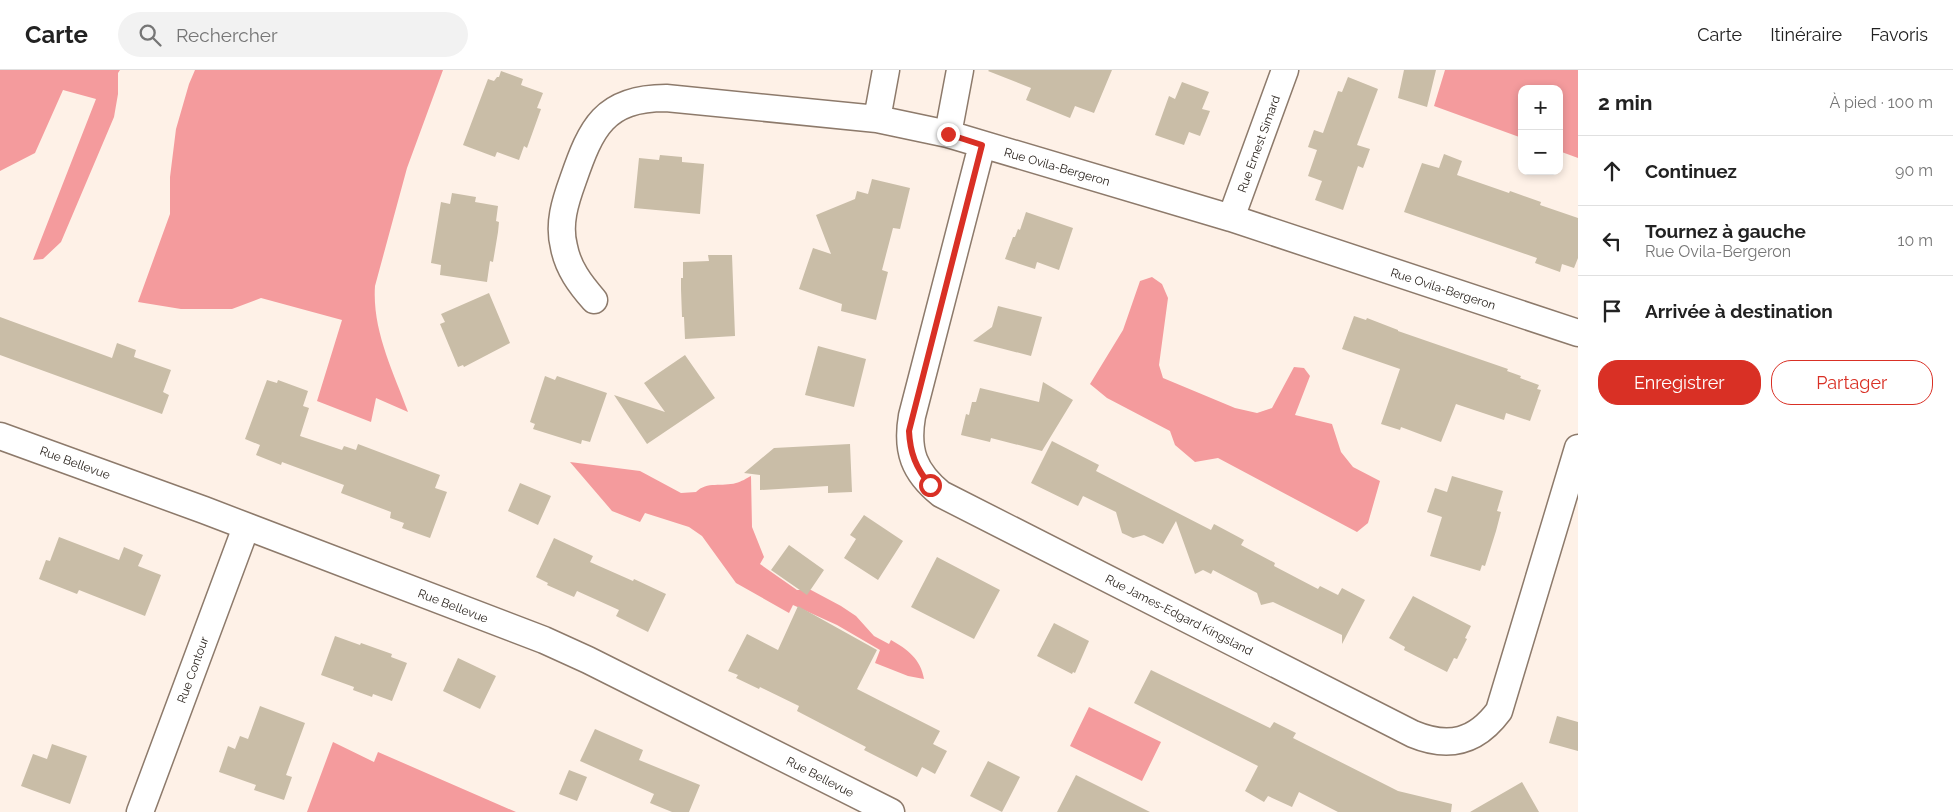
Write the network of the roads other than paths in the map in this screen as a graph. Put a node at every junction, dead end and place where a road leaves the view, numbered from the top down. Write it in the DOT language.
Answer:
graph roads {
  1 [pos="886,70"];
  2 [pos="960,70"];
  3 [pos="1284,70"];
  4 [pos="877,119"];
  5 [pos="948,134"];
  6 [pos="982,145"];
  7 [pos="1231,218"];
  8 [pos="594,300"];
  9 [pos="1578,333"];
  10 [pos="0,436"];
  11 [pos="1578,448"];
  12 [pos="246,527"];
  13 [pos="140,812"];
  14 [pos="891,812"];
  1 -- 4 [label="street"];
  2 -- 5 [label="street"];
  3 -- 7 [label="street, Rue Ernest Simard"];
  4 -- 5 [label="street, Rue Ovila-Bergeron"];
  4 -- 8 [label="street, Rue Ovila-Bergeron"];
  5 -- 6 [label="street, Rue Ovila-Bergeron"];
  6 -- 7 [label="street, Rue Ovila-Bergeron"];
  6 -- 11 [label="street, Rue James-Edgard Kingsland"];
  7 -- 9 [label="street, Rue Ovila-Bergeron"];
  10 -- 12 [label="street, Rue Bellevue"];
  12 -- 13 [label="street, Rue Contour"];
  12 -- 14 [label="street, Rue Bellevue"];
}
